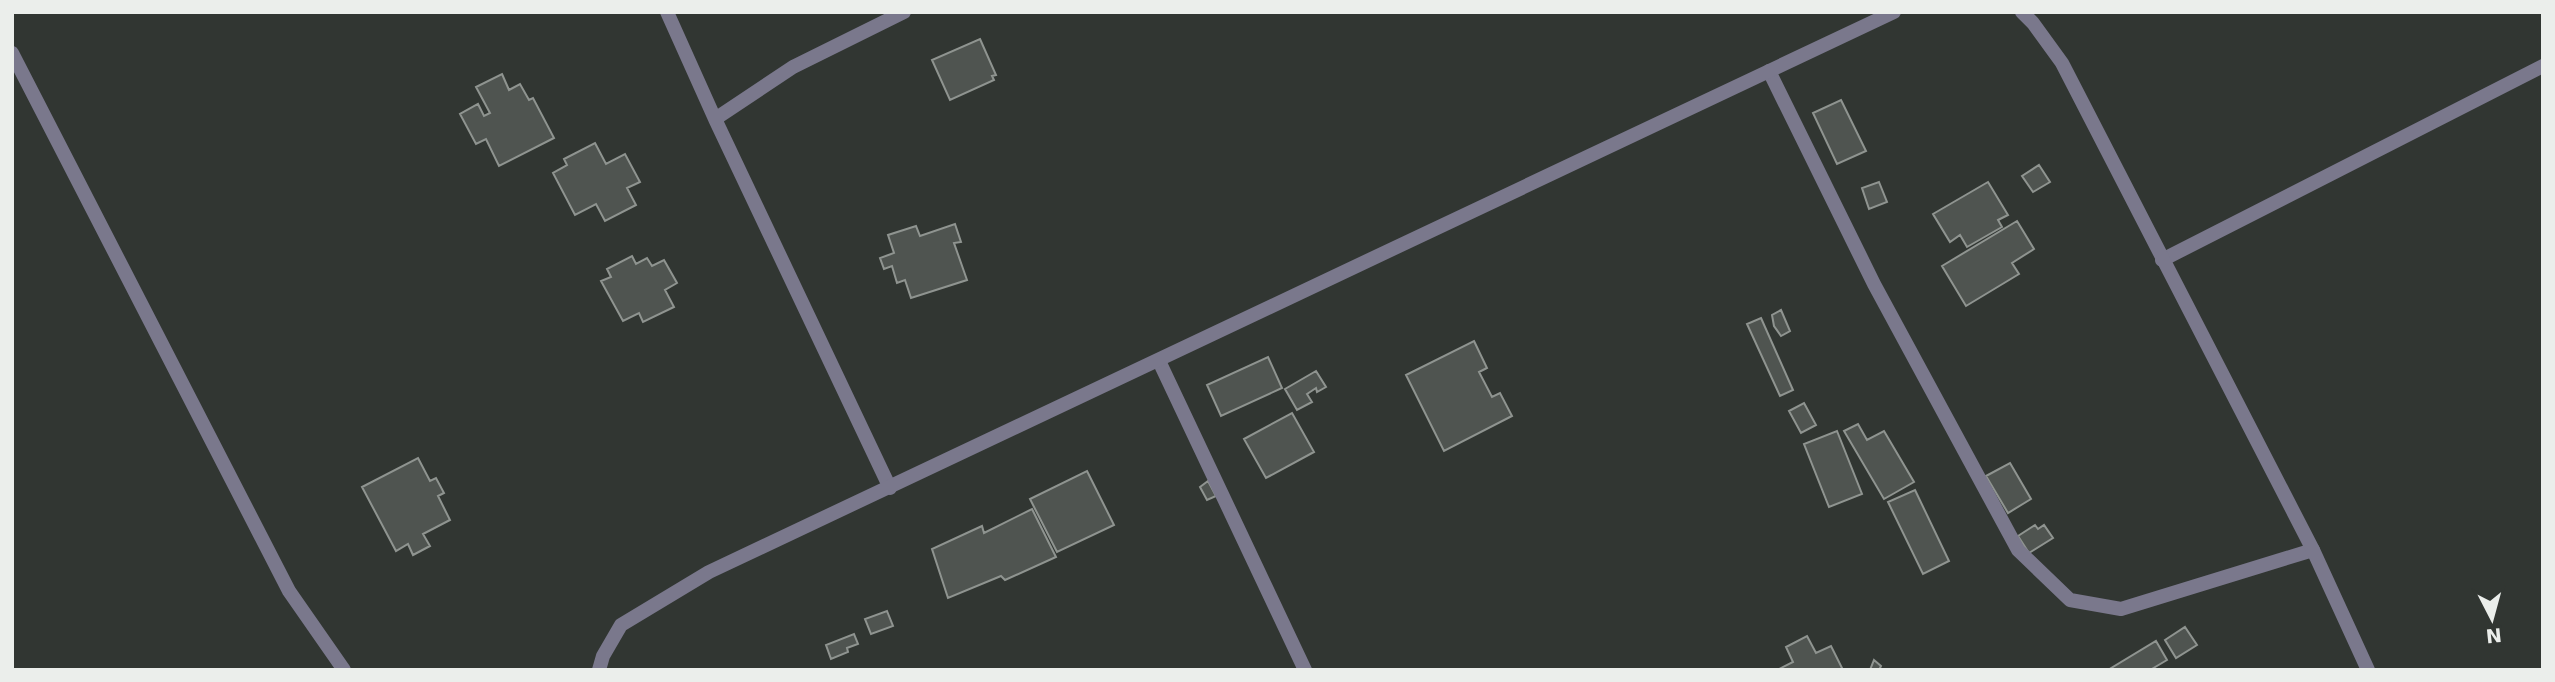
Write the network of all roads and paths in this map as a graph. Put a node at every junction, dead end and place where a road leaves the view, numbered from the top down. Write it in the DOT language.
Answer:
graph roads {
  1 [pos="667,12"];
  2 [pos="904,12"];
  3 [pos="1894,12"];
  4 [pos="2022,12"];
  5 [pos="12,53"];
  6 [pos="2543,66"];
  7 [pos="1769,71"];
  8 [pos="715,118"];
  9 [pos="2162,260"];
  10 [pos="1159,360"];
  11 [pos="890,488"];
  12 [pos="2313,550"];
  13 [pos="344,670"];
  14 [pos="599,670"];
  15 [pos="1305,670"];
  16 [pos="2368,670"];
  1 -- 8 [label="street"];
  2 -- 8 [label="street"];
  3 -- 7 [label="street"];
  4 -- 9 [label="street"];
  5 -- 13 [label="street"];
  6 -- 9 [label="street"];
  7 -- 10 [label="street"];
  7 -- 12 [label="street"];
  8 -- 11 [label="street"];
  9 -- 12 [label="street"];
  10 -- 11 [label="street"];
  10 -- 15 [label="street"];
  11 -- 14 [label="street"];
  12 -- 16 [label="street"];
}
